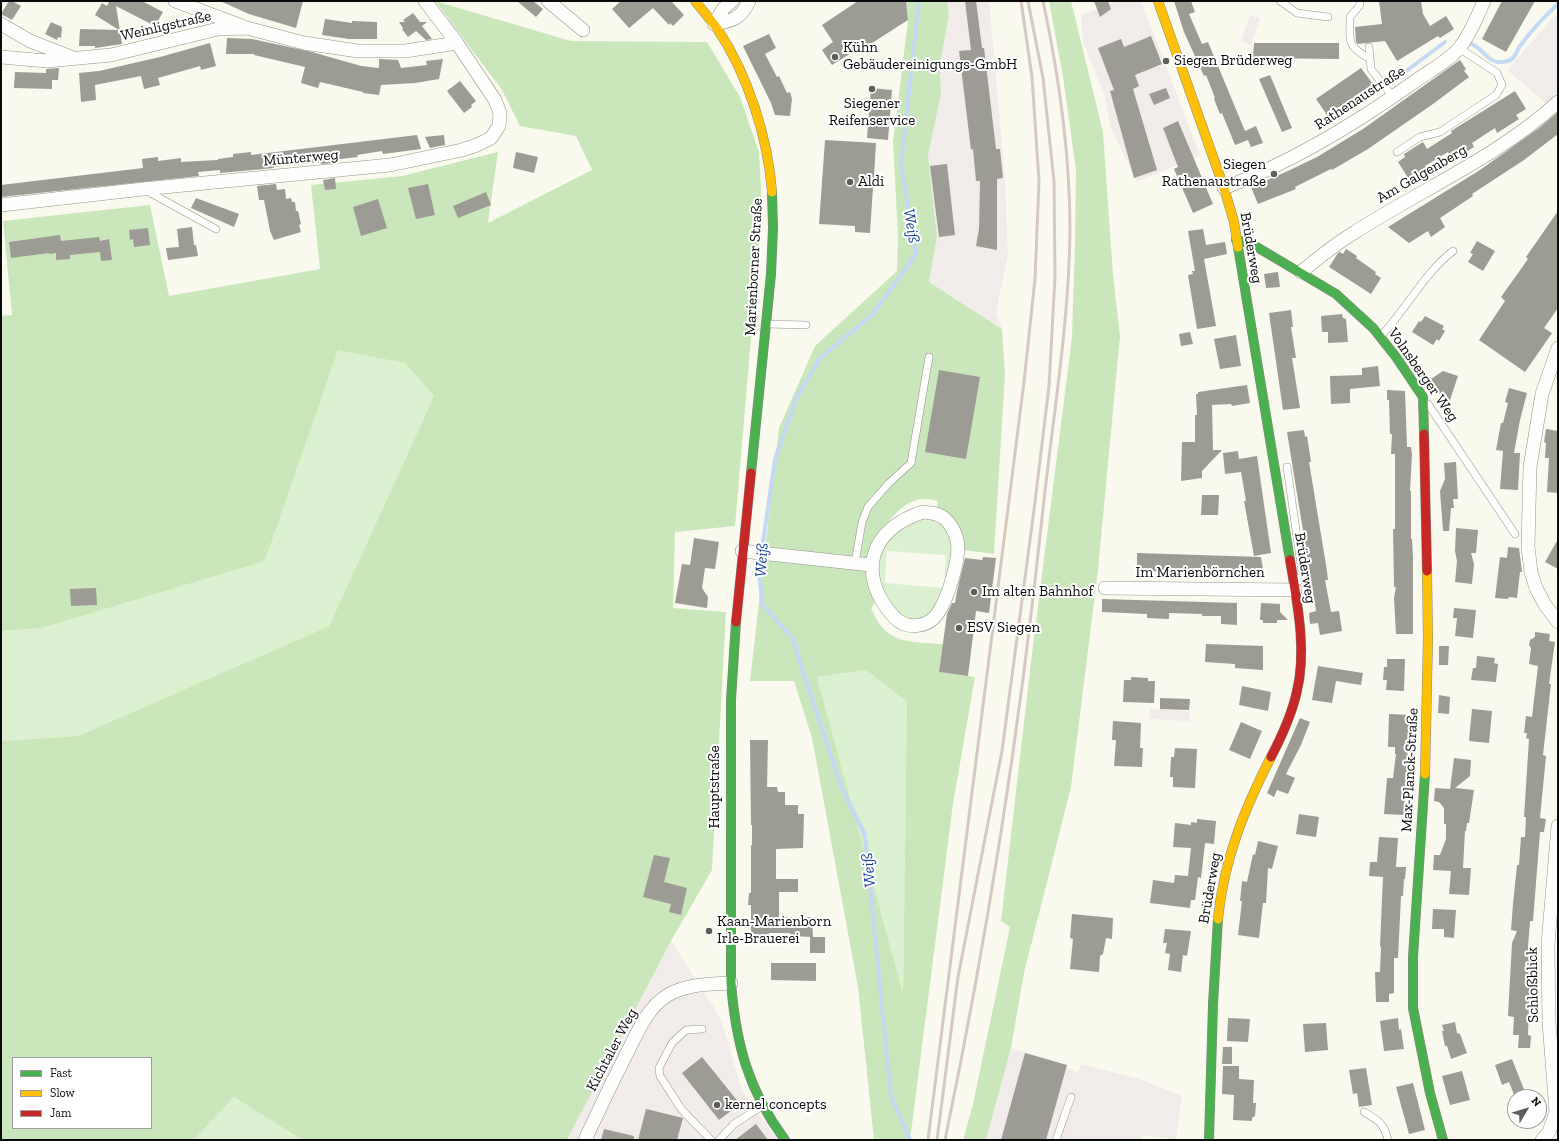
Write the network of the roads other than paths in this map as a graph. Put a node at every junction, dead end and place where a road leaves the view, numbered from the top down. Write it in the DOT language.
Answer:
graph roads {
  1 [pos="175,1"];
  2 [pos="425,1"];
  3 [pos="548,1"];
  4 [pos="695,1"];
  5 [pos="732,1"];
  6 [pos="749,1"];
  7 [pos="1158,1"];
  8 [pos="1280,1"];
  9 [pos="1360,1"];
  10 [pos="1484,1"];
  11 [pos="1328,17"];
  12 [pos="1,24"];
  13 [pos="714,24"];
  14 [pos="247,28"];
  15 [pos="582,30"];
  16 [pos="457,43"];
  17 [pos="1369,46"];
  18 [pos="1459,48"];
  19 [pos="1,56"];
  20 [pos="74,59"];
  21 [pos="1370,59"];
  22 [pos="1393,97"];
  23 [pos="1558,102"];
  24 [pos="1397,152"];
  25 [pos="1224,188"];
  26 [pos="143,189"];
  27 [pos="1,205"];
  28 [pos="216,229"];
  29 [pos="1236,240"];
  30 [pos="1453,251"];
  31 [pos="1301,272"];
  32 [pos="767,324"];
  33 [pos="806,325"];
  34 [pos="1380,337"];
  35 [pos="1558,348"];
  36 [pos="929,357"];
  37 [pos="1423,397"];
  38 [pos="1286,467"];
  39 [pos="1515,534"];
  40 [pos="749,552"];
  41 [pos="855,564"];
  42 [pos="871,565"];
  43 [pos="1105,588"];
  44 [pos="1295,590"];
  45 [pos="1558,622"];
  46 [pos="1558,826"];
  47 [pos="730,983"];
  48 [pos="702,1028"];
  49 [pos="1071,1097"];
  50 [pos="762,1106"];
  51 [pos="1364,1112"];
  52 [pos="585,1140"];
  53 [pos="711,1140"];
  54 [pos="719,1140"];
  55 [pos="785,1140"];
  56 [pos="1056,1140"];
  57 [pos="1208,1140"];
  58 [pos="1388,1140"];
  59 [pos="1443,1140"];
  60 [pos="1542,1140"];
  1 -- 14 [label="street"];
  2 -- 16 [label="street"];
  3 -- 15 [label="street"];
  4 -- 13 [label="street, Marienborner Straße"];
  5 -- 13 [label="street"];
  6 -- 13 [label="street"];
  7 -- 25 [label="street, Brüderweg"];
  8 -- 11 [label="lane"];
  9 -- 21 [label="lane"];
  10 -- 18 [label="street, Rathenaustraße"];
  12 -- 20 [label="street"];
  13 -- 32 [label="street, Marienborner Straße"];
  14 -- 16 [label="street, Weinligstraße"];
  14 -- 20 [label="street, Weinligstraße"];
  16 -- 26 [label="street, Münterweg"];
  17 -- 21 [label="lane"];
  18 -- 22 [label="street, Rathenaustraße"];
  18 -- 24 [label="lane"];
  19 -- 20 [label="street, Weinligstraße"];
  21 -- 22 [label="lane"];
  22 -- 25 [label="street, Rathenaustraße"];
  23 -- 31 [label="street, Am Galgenberg"];
  25 -- 29 [label="street, Brüderweg"];
  26 -- 27 [label="street, Münterweg"];
  26 -- 28 [label="lane"];
  29 -- 31 [label="street, Volnsberger Weg"];
  29 -- 44 [label="street, Brüderweg"];
  30 -- 34 [label="lane"];
  31 -- 34 [label="street, Volnsberger Weg"];
  32 -- 33 [label="lane"];
  32 -- 40 [label="street, Marienborner Straße"];
  34 -- 37 [label="street, Volnsberger Weg"];
  35 -- 45 [label="street"];
  36 -- 41 [label="lane"];
  37 -- 39 [label="lane, Volnsberger Weg"];
  37 -- 59 [label="street, Max-Planck-Straße"];
  38 -- 44 [label="lane"];
  40 -- 41 [label="street"];
  40 -- 47 [label="street, Hauptstraße"];
  41 -- 42 [label="street"];
  42 -- 42 [label="street"];
  43 -- 44 [label="street, Im Marienbörnchen"];
  44 -- 57 [label="street, Brüderweg"];
  46 -- 60 [label="street, Schloßblick"];
  47 -- 50 [label="street, Hauptstraße"];
  47 -- 52 [label="street, Kichtaler Weg"];
  48 -- 53 [label="lane"];
  49 -- 56 [label="lane"];
  50 -- 54 [label="lane"];
  50 -- 55 [label="street, Hauptstraße"];
  51 -- 58 [label="lane"];
}
